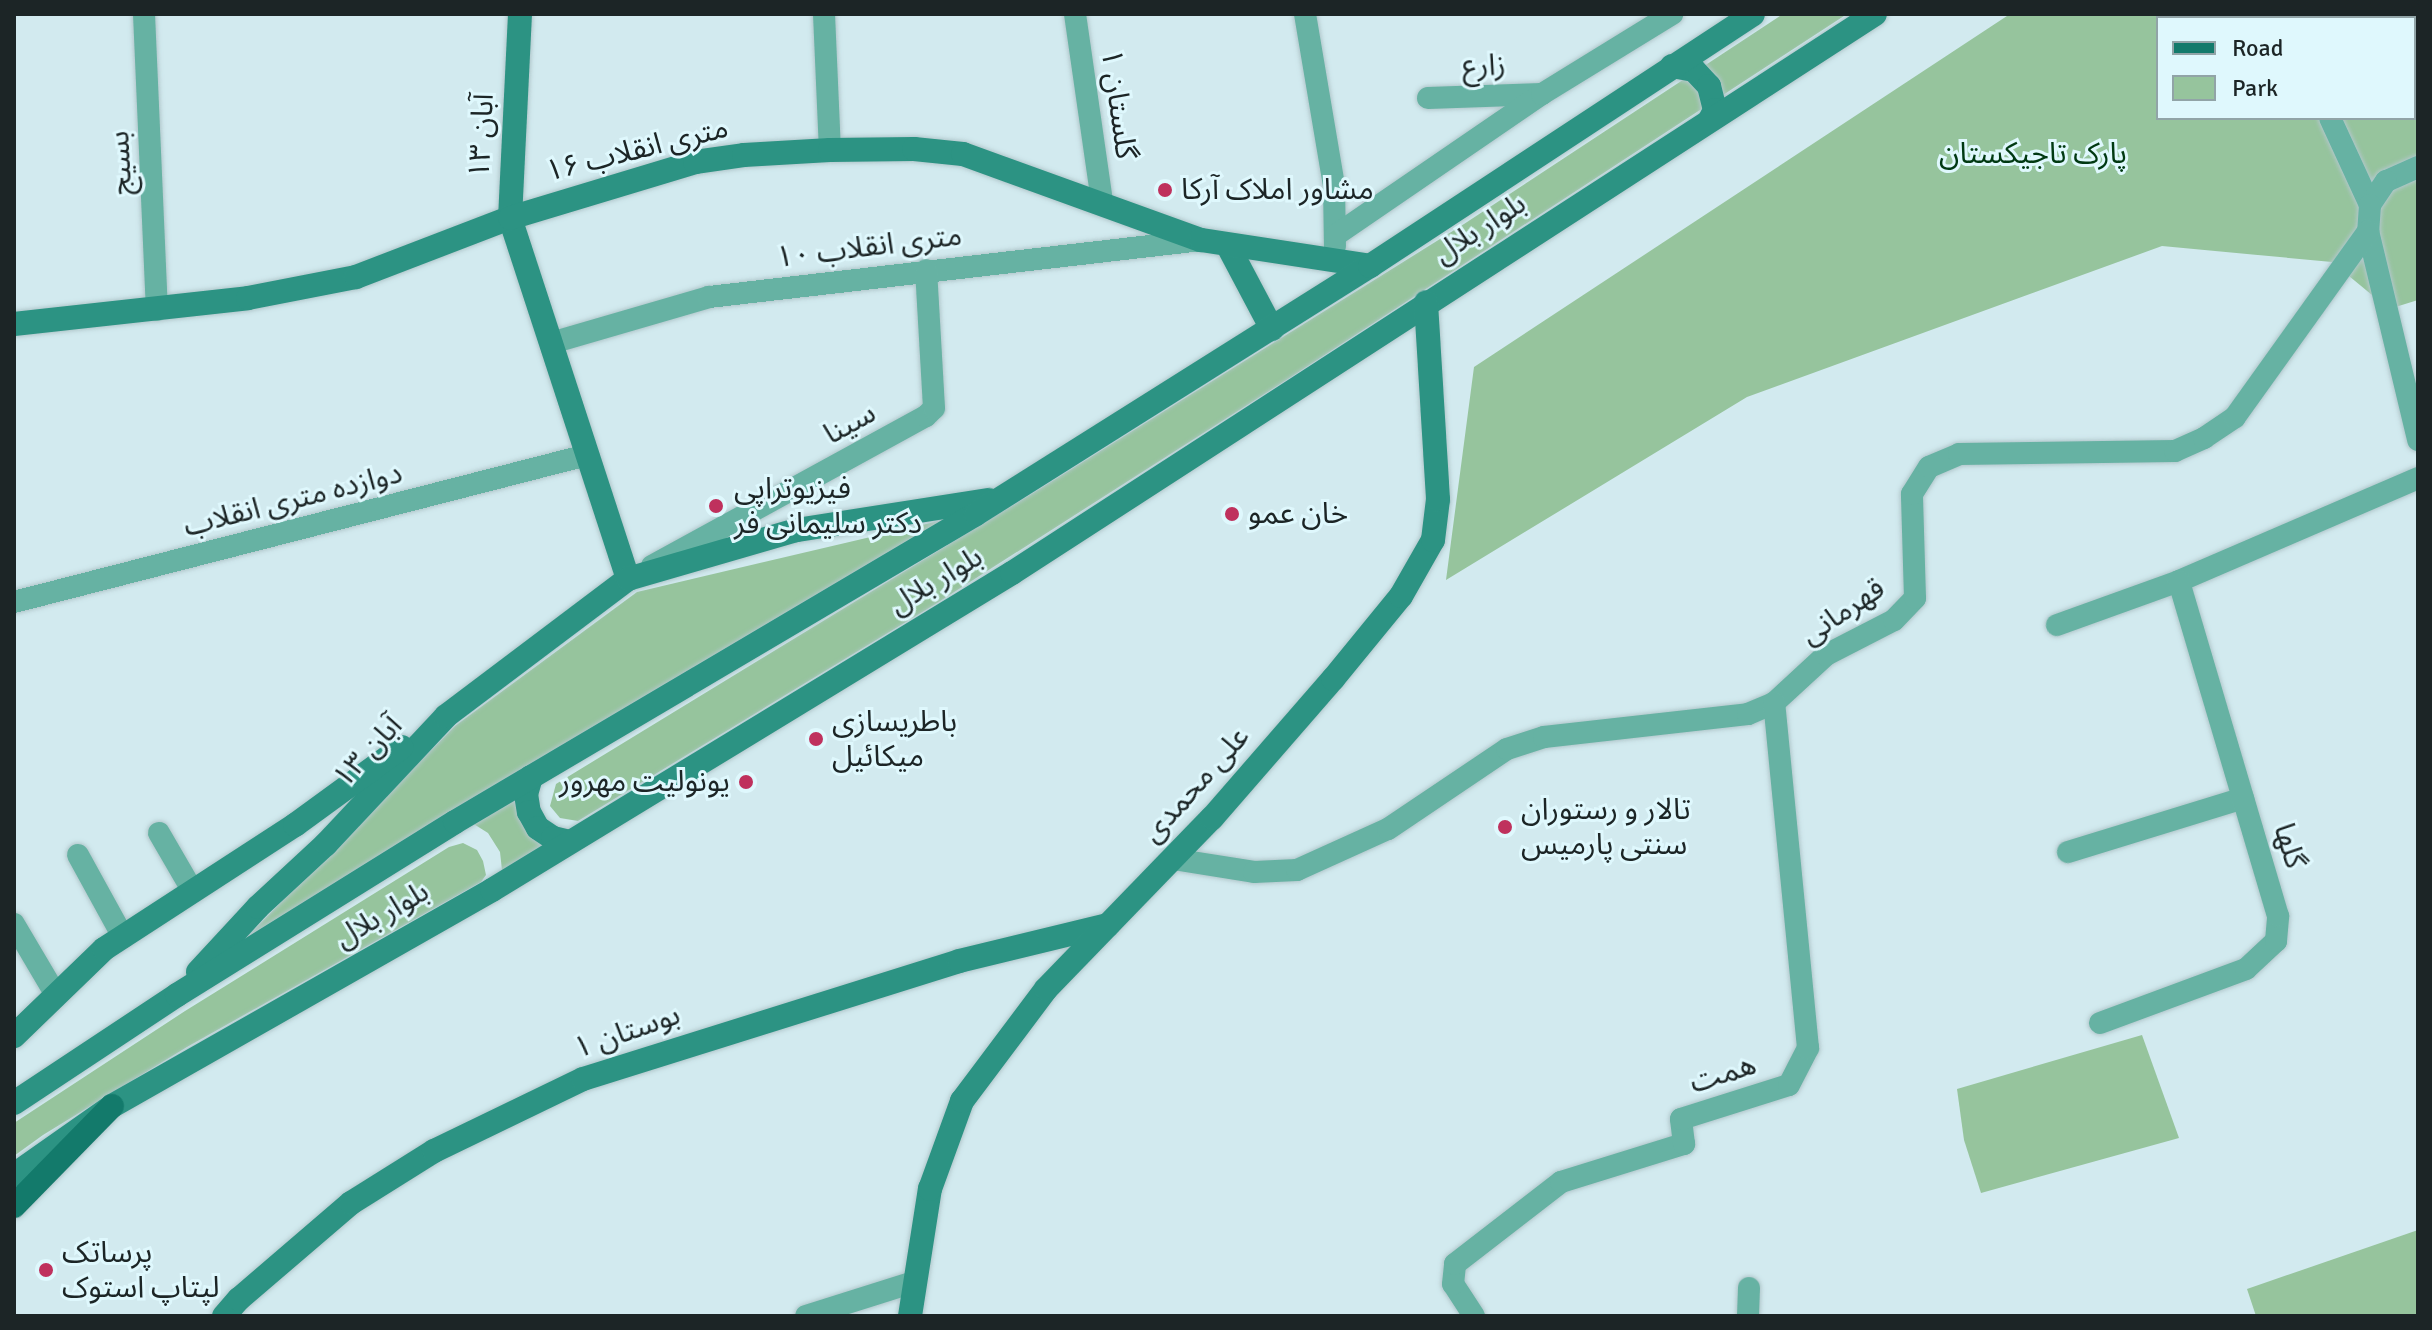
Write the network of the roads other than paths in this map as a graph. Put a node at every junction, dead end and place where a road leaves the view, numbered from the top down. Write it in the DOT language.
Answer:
graph roads {
  1 [pos="144,14"];
  2 [pos="520,14"];
  3 [pos="824,14"];
  4 [pos="1075,14"];
  5 [pos="1305,14"];
  6 [pos="1672,14"];
  7 [pos="1753,14"];
  8 [pos="1875,14"];
  9 [pos="1672,66"];
  10 [pos="1542,94"];
  11 [pos="1428,98"];
  12 [pos="1710,120"];
  13 [pos="2331,120"];
  14 [pos="830,150"];
  15 [pos="2418,167"];
  16 [pos="1102,202"];
  17 [pos="2370,205"];
  18 [pos="510,218"];
  19 [pos="2368,231"];
  20 [pos="1336,235"];
  21 [pos="1201,240"];
  22 [pos="1228,246"];
  23 [pos="1334,261"];
  24 [pos="1370,266"];
  25 [pos="926,270"];
  26 [pos="1426,302"];
  27 [pos="157,310"];
  28 [pos="14,324"];
  29 [pos="1272,329"];
  30 [pos="551,343"];
  31 [pos="2418,440"];
  32 [pos="587,455"];
  33 [pos="2418,478"];
  34 [pos="1003,497"];
  35 [pos="628,579"];
  36 [pos="2179,581"];
  37 [pos="14,602"];
  38 [pos="2057,625"];
  39 [pos="1774,703"];
  40 [pos="446,716"];
  41 [pos="531,777"];
  42 [pos="2243,798"];
  43 [pos="159,833"];
  44 [pos="570,842"];
  45 [pos="2068,852"];
  46 [pos="78,855"];
  47 [pos="1173,859"];
  48 [pos="192,890"];
  49 [pos="14,924"];
  50 [pos="1108,925"];
  51 [pos="123,937"];
  52 [pos="56,995"];
  53 [pos="177,995"];
  54 [pos="2100,1023"];
  55 [pos="14,1036"];
  56 [pos="14,1103"];
  57 [pos="112,1106"];
  58 [pos="14,1175"];
  59 [pos="14,1206"];
  60 [pos="914,1282"];
  61 [pos="1749,1288"];
  62 [pos="224,1316"];
  63 [pos="806,1316"];
  64 [pos="910,1316"];
  65 [pos="1474,1316"];
  66 [pos="1748,1316"];
  1 -- 27 [label="street, بسیج"];
  2 -- 18 [label="street, ۱۳ آبان"];
  3 -- 14 [label="street"];
  4 -- 16 [label="street, گلستان ۱"];
  5 -- 20 [label="street"];
  6 -- 10 [label="street"];
  7 -- 9 [label="street, بلوار بلال"];
  8 -- 12 [label="street, بلوار بلال"];
  9 -- 12 [label="street"];
  9 -- 24 [label="street, بلوار بلال"];
  10 -- 11 [label="street, زارع"];
  10 -- 20 [label="street"];
  12 -- 26 [label="street, بلوار بلال"];
  13 -- 17 [label="street"];
  14 -- 16 [label="street, ۱۶ متری انقلاب"];
  14 -- 18 [label="street, ۱۶ متری انقلاب"];
  15 -- 17 [label="street"];
  16 -- 21 [label="street, ۱۶ متری انقلاب"];
  17 -- 19 [label="street"];
  18 -- 27 [label="street, ۱۶ متری انقلاب"];
  18 -- 30 [label="street, ۱۳ آبان"];
  19 -- 31 [label="street"];
  19 -- 39 [label="street, قهرمانی"];
  20 -- 23 [label="street"];
  21 -- 22 [label="street, ۱۶ متری انقلاب"];
  21 -- 25 [label="street, ۱۰ متری انقلاب"];
  22 -- 23 [label="street, ۱۶ متری انقلاب"];
  22 -- 29 [label="street"];
  23 -- 24 [label="street, ۱۶ متری انقلاب"];
  24 -- 29 [label="street, بلوار بلال"];
  25 -- 30 [label="street, ۱۰ متری انقلاب"];
  25 -- 35 [label="street, سینا"];
  26 -- 44 [label="street, بلوار بلال"];
  26 -- 47 [label="street, علی محمدی"];
  27 -- 28 [label="street, ۱۶ متری انقلاب"];
  29 -- 34 [label="street, بلوار بلال"];
  30 -- 32 [label="street, ۱۳ آبان"];
  32 -- 35 [label="street, ۱۳ آبان"];
  32 -- 37 [label="street, دوازده متری انقلاب"];
  33 -- 36 [label="street"];
  34 -- 35 [label="street, ۱۳ آبان"];
  34 -- 41 [label="street, بلوار بلال"];
  35 -- 40 [label="street, ۱۳ آبان"];
  36 -- 38 [label="street"];
  36 -- 42 [label="street, گلها"];
  39 -- 47 [label="street, قهرمانی"];
  39 -- 65 [label="street, همت"];
  40 -- 48 [label="street"];
  40 -- 53 [label="street, ۱۳ آبان"];
  41 -- 44 [label="street"];
  41 -- 53 [label="street, بلوار بلال"];
  42 -- 45 [label="street"];
  42 -- 54 [label="street, گلها"];
  43 -- 48 [label="street"];
  44 -- 57 [label="street, بلوار بلال"];
  46 -- 51 [label="street"];
  47 -- 50 [label="street, علی محمدی"];
  48 -- 51 [label="street"];
  49 -- 52 [label="street"];
  50 -- 60 [label="street, علی محمدی"];
  50 -- 62 [label="street, بوستان ۱"];
  51 -- 52 [label="street"];
  52 -- 55 [label="street"];
  53 -- 56 [label="street, بلوار بلال"];
  57 -- 58 [label="street, بلوار بلال"];
  57 -- 59 [label="main road"];
  60 -- 63 [label="street"];
  60 -- 64 [label="street, علی محمدی"];
  61 -- 66 [label="street"];
}
